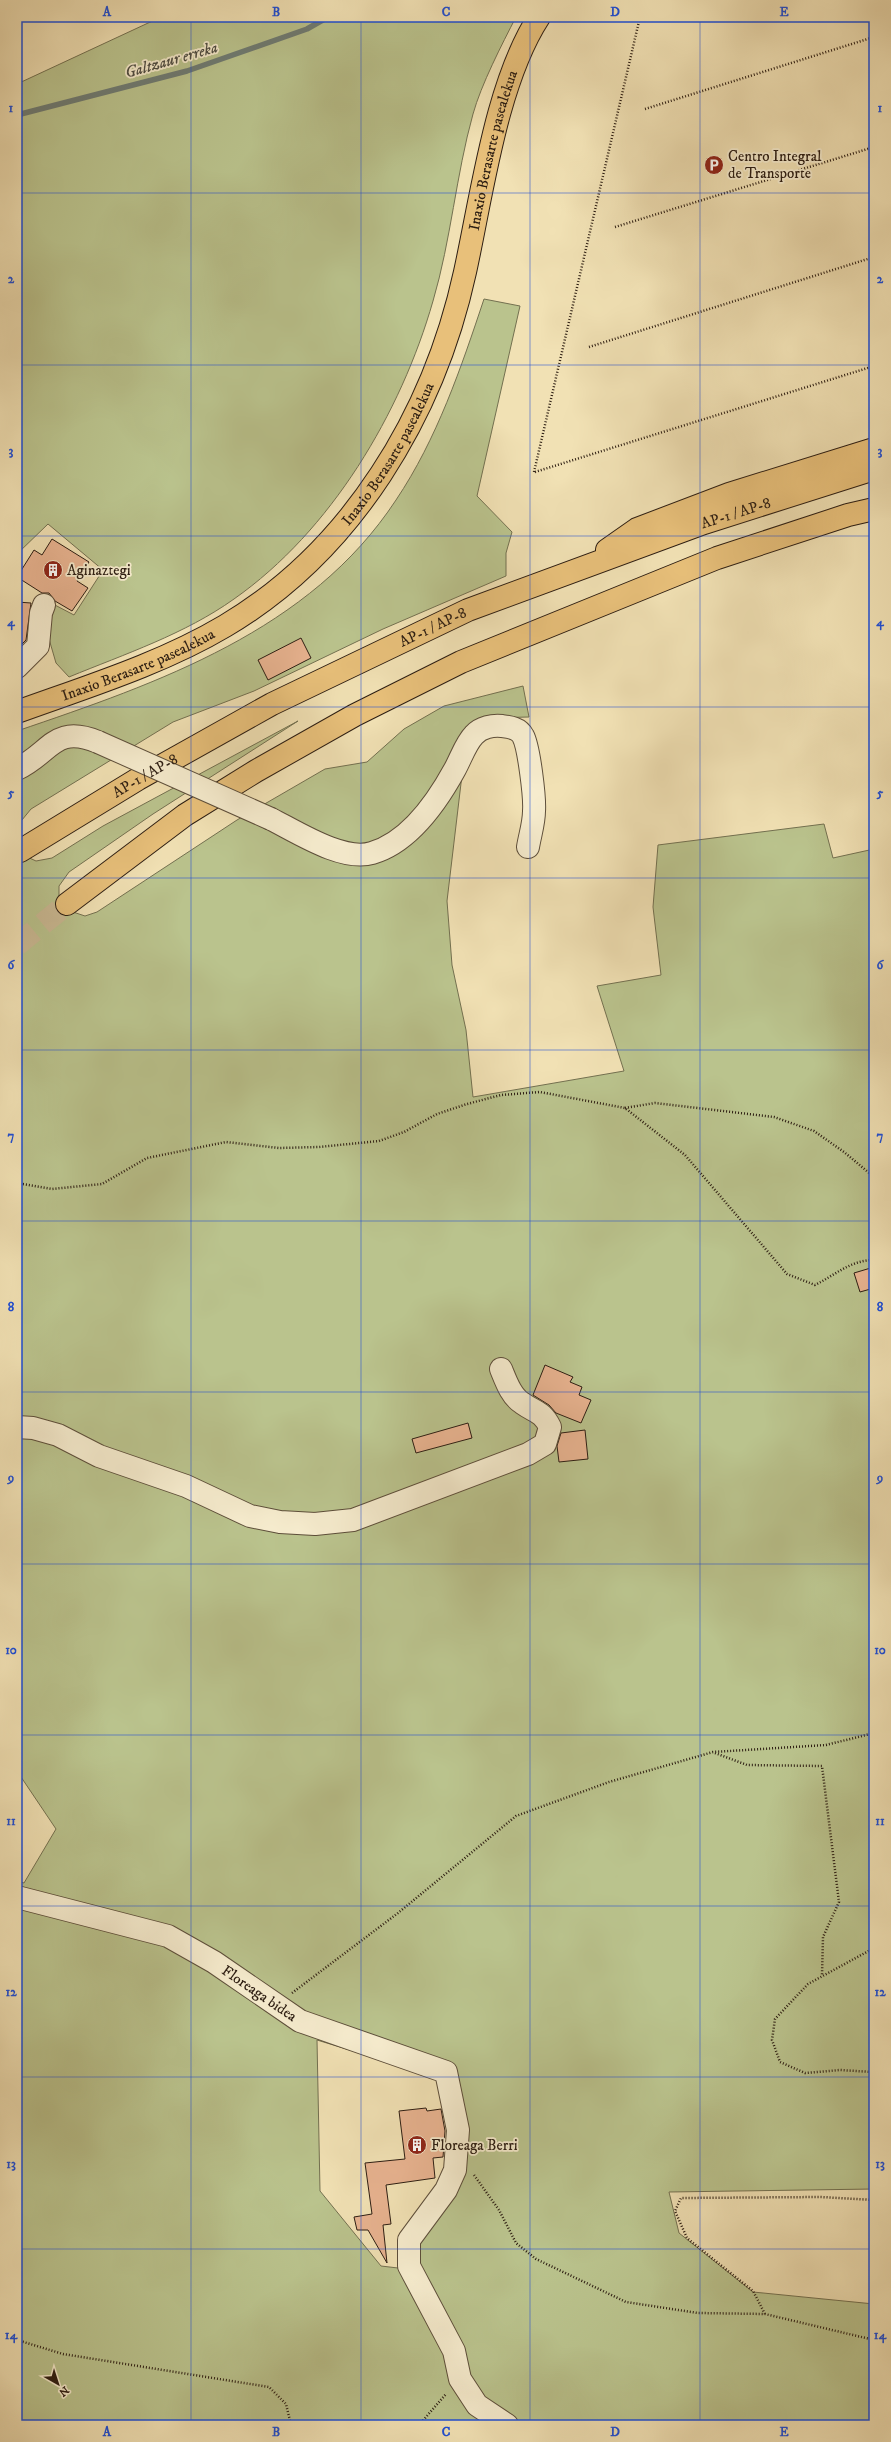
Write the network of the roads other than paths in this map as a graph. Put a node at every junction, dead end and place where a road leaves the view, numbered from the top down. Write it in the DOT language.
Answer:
graph roads {
  1 [pos="539,17"];
  2 [pos="874,450"];
  3 [pos="874,469"];
  4 [pos="874,509"];
  5 [pos="576,570"];
  6 [pos="44,605"];
  7 [pos="17,667"];
  8 [pos="17,712"];
  9 [pos="17,769"];
  10 [pos="528,847"];
  11 [pos="20,851"];
  12 [pos="67,904"];
  13 [pos="501,1369"];
  14 [pos="17,1427"];
  15 [pos="17,1897"];
  16 [pos="506,2425"];
  1 -- 8 [label="main road, Inaxio Berasarte pasealekua"];
  2 -- 5 [label="main road"];
  3 -- 5 [label="main road, AP-1 / AP-8"];
  4 -- 12 [label="main road"];
  5 -- 11 [label="main road, AP-1 / AP-8"];
  6 -- 7 [label="street"];
  9 -- 10 [label="street, bridge"];
  13 -- 14 [label="street"];
  15 -- 16 [label="street, Floreaga bidea"];
}
